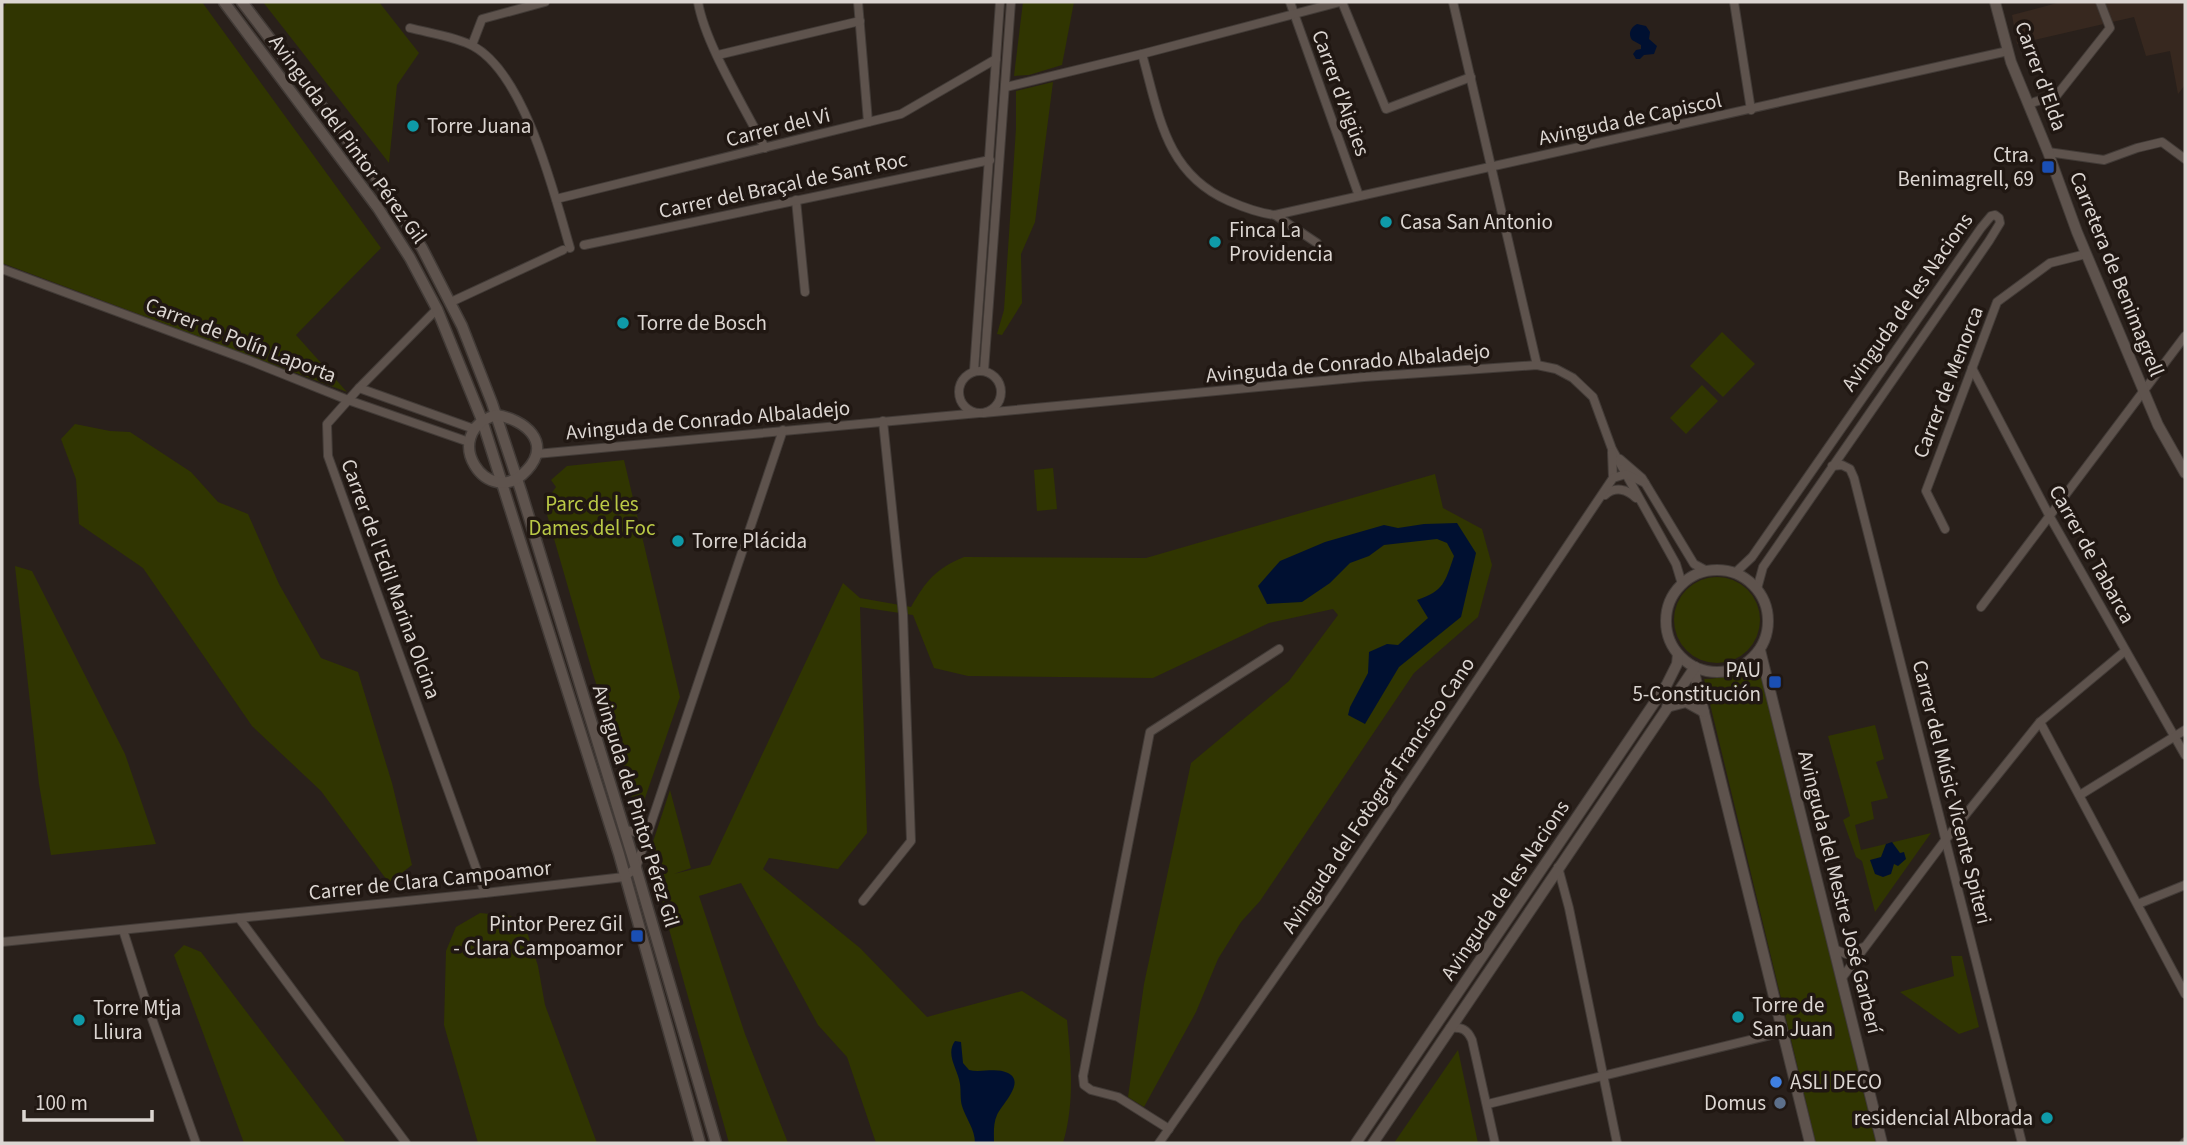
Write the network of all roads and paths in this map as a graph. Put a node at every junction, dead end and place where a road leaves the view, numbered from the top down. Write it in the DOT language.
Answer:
graph roads {
  1 [pos="224,2"];
  2 [pos="242,2"];
  3 [pos="545,2"];
  4 [pos="698,2"];
  5 [pos="858,2"];
  6 [pos="1000,2"];
  7 [pos="1011,2"];
  8 [pos="1290,2"];
  9 [pos="1341,2"];
  10 [pos="1453,2"];
  11 [pos="1734,2"];
  12 [pos="1995,2"];
  13 [pos="2100,2"];
  14 [pos="533,3"];
  15 [pos="1294,14"];
  16 [pos="860,21"];
  17 [pos="410,28"];
  18 [pos="472,45"];
  19 [pos="2008,51"];
  20 [pos="1142,54"];
  21 [pos="718,55"];
  22 [pos="996,59"];
  23 [pos="1472,77"];
  24 [pos="1006,87"];
  25 [pos="2028,104"];
  26 [pos="1751,110"];
  27 [pos="867,122"];
  28 [pos="765,148"];
  29 [pos="2049,152"];
  30 [pos="2185,159"];
  31 [pos="990,160"];
  32 [pos="2053,163"];
  33 [pos="1492,166"];
  34 [pos="1359,197"];
  35 [pos="556,199"];
  36 [pos="796,200"];
  37 [pos="1275,215"];
  38 [pos="1317,243"];
  39 [pos="584,245"];
  40 [pos="2086,254"];
  41 [pos="2,269"];
  42 [pos="805,292"];
  43 [pos="451,302"];
  44 [pos="437,309"];
  45 [pos="2185,337"];
  46 [pos="1537,365"];
  47 [pos="1972,368"];
  48 [pos="974,371"];
  49 [pos="984,371"];
  50 [pos="359,388"];
  51 [pos="2144,393"];
  52 [pos="1002,394"];
  53 [pos="348,400"];
  54 [pos="961,401"];
  55 [pos="1012,410"];
  56 [pos="981,413"];
  57 [pos="496,415"];
  58 [pos="953,415"];
  59 [pos="482,419"];
  60 [pos="883,421"];
  61 [pos="474,429"];
  62 [pos="783,430"];
  63 [pos="469,442"];
  64 [pos="1612,449"];
  65 [pos="536,454"];
  66 [pos="1832,466"];
  67 [pos="2185,473"];
  68 [pos="1626,474"];
  69 [pos="1613,478"];
  70 [pos="517,480"];
  71 [pos="1644,481"];
  72 [pos="503,484"];
  73 [pos="1600,499"];
  74 [pos="1641,502"];
  75 [pos="2050,517"];
  76 [pos="1945,529"];
  77 [pos="1707,571"];
  78 [pos="1735,573"];
  79 [pos="1682,584"];
  80 [pos="1757,589"];
  81 [pos="1981,607"];
  82 [pos="1279,649"];
  83 [pos="1760,650"];
  84 [pos="2125,651"];
  85 [pos="1678,654"];
  86 [pos="1695,667"];
  87 [pos="1666,707"];
  88 [pos="1704,712"];
  89 [pos="2040,722"];
  90 [pos="2185,730"];
  91 [pos="2175,738"];
  92 [pos="2185,755"];
  93 [pos="2080,795"];
  94 [pos="625,830"];
  95 [pos="648,831"];
  96 [pos="1946,839"];
  97 [pos="636,867"];
  98 [pos="1558,867"];
  99 [pos="624,877"];
  100 [pos="2185,885"];
  101 [pos="485,893"];
  102 [pos="863,901"];
  103 [pos="2138,904"];
  104 [pos="239,918"];
  105 [pos="123,930"];
  106 [pos="2,942"];
  107 [pos="1864,947"];
  108 [pos="1834,949"];
  109 [pos="1841,979"];
  110 [pos="2185,994"];
  111 [pos="1450,1028"];
  112 [pos="1783,1031"];
  113 [pos="1604,1077"];
  114 [pos="1488,1104"];
  115 [pos="1169,1129"];
  116 [pos="196,1143"];
  117 [pos="406,1143"];
  118 [pos="700,1143"];
  119 [pos="716,1143"];
  120 [pos="1159,1143"];
  121 [pos="1356,1143"];
  122 [pos="1373,1143"];
  123 [pos="1495,1143"];
  124 [pos="1618,1143"];
  125 [pos="1810,1143"];
  126 [pos="1882,1143"];
  127 [pos="2022,1143"];
  1 -- 44 [label="main road, Avinguda del Pintor Pérez Gil"];
  2 -- 43 [label="main road, Avinguda del Pintor Pérez Gil"];
  3 -- 14 [label="street"];
  4 -- 21 [label="street"];
  5 -- 16 [label="street"];
  6 -- 22 [label="street"];
  7 -- 24 [label="street"];
  8 -- 15 [label="street, Carrer d'Aigües"];
  9 -- 15 [label="street"];
  9 -- 23 [label="street"];
  10 -- 23 [label="street"];
  11 -- 26 [label="street"];
  12 -- 19 [label="street, Carrer d'Elda"];
  13 -- 25 [label="street"];
  14 -- 18 [label="street"];
  15 -- 20 [label="street"];
  15 -- 34 [label="street, Carrer d'Aigües"];
  16 -- 21 [label="street"];
  16 -- 27 [label="street"];
  17 -- 18 [label="street"];
  18 -- 35 [label="street"];
  19 -- 25 [label="street, Carrer d'Elda"];
  19 -- 26 [label="street, Avinguda de Capiscol"];
  20 -- 24 [label="street"];
  20 -- 37 [label="street, Avinguda de Capiscol"];
  21 -- 28 [label="street"];
  22 -- 27 [label="street, Carrer del Vi"];
  22 -- 31 [label="street"];
  23 -- 33 [label="street"];
  24 -- 49 [label="street"];
  25 -- 29 [label="street, Carrer d'Elda"];
  26 -- 33 [label="street, Avinguda de Capiscol"];
  27 -- 28 [label="street, Carrer del Vi"];
  28 -- 35 [label="street, Carrer del Vi"];
  29 -- 30 [label="street"];
  29 -- 32 [label="street, Carrer d'Elda"];
  31 -- 36 [label="street, Carrer del Braçal de Sant Roc"];
  31 -- 48 [label="street"];
  32 -- 40 [label="street, Carretera de Benimagrell"];
  33 -- 34 [label="street, Avinguda de Capiscol"];
  33 -- 46 [label="street"];
  34 -- 37 [label="street, Avinguda de Capiscol"];
  35 -- 43 [label="street"];
  36 -- 39 [label="street, Carrer del Braçal de Sant Roc"];
  36 -- 42 [label="street"];
  37 -- 38 [label="street"];
  40 -- 47 [label="street, Carrer de Menorca"];
  40 -- 51 [label="street, Carretera de Benimagrell"];
  41 -- 53 [label="street, Carrer de Polín Laporta"];
  43 -- 57 [label="main road, Avinguda del Pintor Pérez Gil"];
  44 -- 50 [label="street, Carrer de l'Edil Marina Olcina"];
  44 -- 59 [label="main road, Avinguda del Pintor Pérez Gil"];
  45 -- 51 [label="street"];
  46 -- 55 [label="street, Avinguda de Conrado Albaladejo"];
  46 -- 64 [label="street"];
  47 -- 75 [label="street, Carrer de Tabarca"];
  47 -- 76 [label="street, Carrer de Menorca"];
  48 -- 49 [label="street"];
  48 -- 54 [label="street"];
  49 -- 52 [label="street"];
  50 -- 53 [label="street, Carrer de l'Edil Marina Olcina"];
  50 -- 61 [label="street, Carrer de Polín Laporta"];
  51 -- 67 [label="street, Carretera de Benimagrell"];
  51 -- 75 [label="street"];
  52 -- 55 [label="street"];
  52 -- 56 [label="street"];
  53 -- 63 [label="street, Carrer de Polín Laporta"];
  53 -- 101 [label="street, Carrer de l'Edil Marina Olcina"];
  54 -- 56 [label="street"];
  54 -- 58 [label="street"];
  55 -- 56 [label="street, Avinguda de Conrado Albaladejo"];
  56 -- 58 [label="street, Avinguda de Conrado Albaladejo"];
  57 -- 59 [label="main road"];
  57 -- 65 [label="main road"];
  57 -- 70 [label="main road, Avinguda del Pintor Pérez Gil"];
  58 -- 60 [label="street, Avinguda de Conrado Albaladejo"];
  59 -- 61 [label="main road"];
  59 -- 72 [label="main road, Avinguda del Pintor Pérez Gil"];
  60 -- 62 [label="street, Avinguda de Conrado Albaladejo"];
  60 -- 102 [label="street"];
  61 -- 63 [label="main road"];
  62 -- 65 [label="street, Avinguda de Conrado Albaladejo"];
  62 -- 95 [label="street"];
  63 -- 72 [label="main road"];
  64 -- 68 [label="street"];
  64 -- 69 [label="street"];
  64 -- 71 [label="street"];
  65 -- 70 [label="main road"];
  66 -- 78 [label="street, Avinguda de les Nacions"];
  66 -- 80 [label="street, Avinguda de les Nacions"];
  66 -- 96 [label="street, Carrer del Músic Vicente Spiteri"];
  68 -- 69 [label="street"];
  68 -- 71 [label="street"];
  68 -- 74 [label="street"];
  69 -- 73 [label="street, Avinguda del Fotògraf Francisco Cano"];
  70 -- 72 [label="main road"];
  70 -- 94 [label="main road, Avinguda del Pintor Pérez Gil"];
  71 -- 77 [label="street"];
  72 -- 99 [label="main road, Avinguda del Pintor Pérez Gil"];
  73 -- 74 [label="street"];
  73 -- 115 [label="street, Avinguda del Fotògraf Francisco Cano"];
  74 -- 79 [label="street"];
  75 -- 81 [label="street"];
  75 -- 84 [label="street, Carrer de Tabarca"];
  77 -- 78 [label="street"];
  77 -- 79 [label="street"];
  78 -- 80 [label="street"];
  79 -- 85 [label="street"];
  80 -- 83 [label="street"];
  82 -- 115 [label="street"];
  83 -- 86 [label="street"];
  83 -- 108 [label="street, Avinguda del Mestre José Garberí"];
  84 -- 89 [label="street"];
  84 -- 91 [label="street, Carrer de Tabarca"];
  85 -- 86 [label="street"];
  85 -- 121 [label="street, Avinguda de les Nacions"];
  86 -- 87 [label="street, Avinguda de les Nacions"];
  86 -- 88 [label="street"];
  87 -- 88 [label="street"];
  87 -- 98 [label="street, Avinguda de les Nacions"];
  88 -- 112 [label="street"];
  89 -- 93 [label="street"];
  89 -- 96 [label="street"];
  90 -- 91 [label="street"];
  91 -- 92 [label="street, Carrer de Tabarca"];
  91 -- 93 [label="street"];
  93 -- 103 [label="street"];
  94 -- 95 [label="street"];
  94 -- 97 [label="main road, Avinguda del Pintor Pérez Gil"];
  95 -- 97 [label="street"];
  96 -- 107 [label="street"];
  96 -- 127 [label="street, Carrer del Músic Vicente Spiteri"];
  97 -- 99 [label="street"];
  97 -- 119 [label="main road, Avinguda del Pintor Pérez Gil"];
  98 -- 111 [label="street, Avinguda de les Nacions"];
  98 -- 113 [label="street"];
  99 -- 101 [label="street, Carrer de Clara Campoamor"];
  99 -- 118 [label="main road, Avinguda del Pintor Pérez Gil"];
  100 -- 103 [label="street"];
  101 -- 104 [label="street, Carrer de Clara Campoamor"];
  103 -- 110 [label="street"];
  104 -- 105 [label="street, Carrer de Clara Campoamor"];
  104 -- 117 [label="street"];
  105 -- 106 [label="street, Carrer de Clara Campoamor"];
  105 -- 116 [label="street"];
  107 -- 108 [label="street"];
  107 -- 109 [label="street"];
  108 -- 109 [label="street, Avinguda del Mestre José Garberí"];
  109 -- 126 [label="street, Avinguda del Mestre José Garberí"];
  111 -- 114 [label="street"];
  111 -- 122 [label="street, Avinguda de les Nacions"];
  112 -- 113 [label="street"];
  112 -- 125 [label="street"];
  113 -- 114 [label="street"];
  113 -- 124 [label="street"];
  114 -- 123 [label="street"];
  115 -- 120 [label="street, Avinguda del Fotògraf Francisco Cano"];
}
